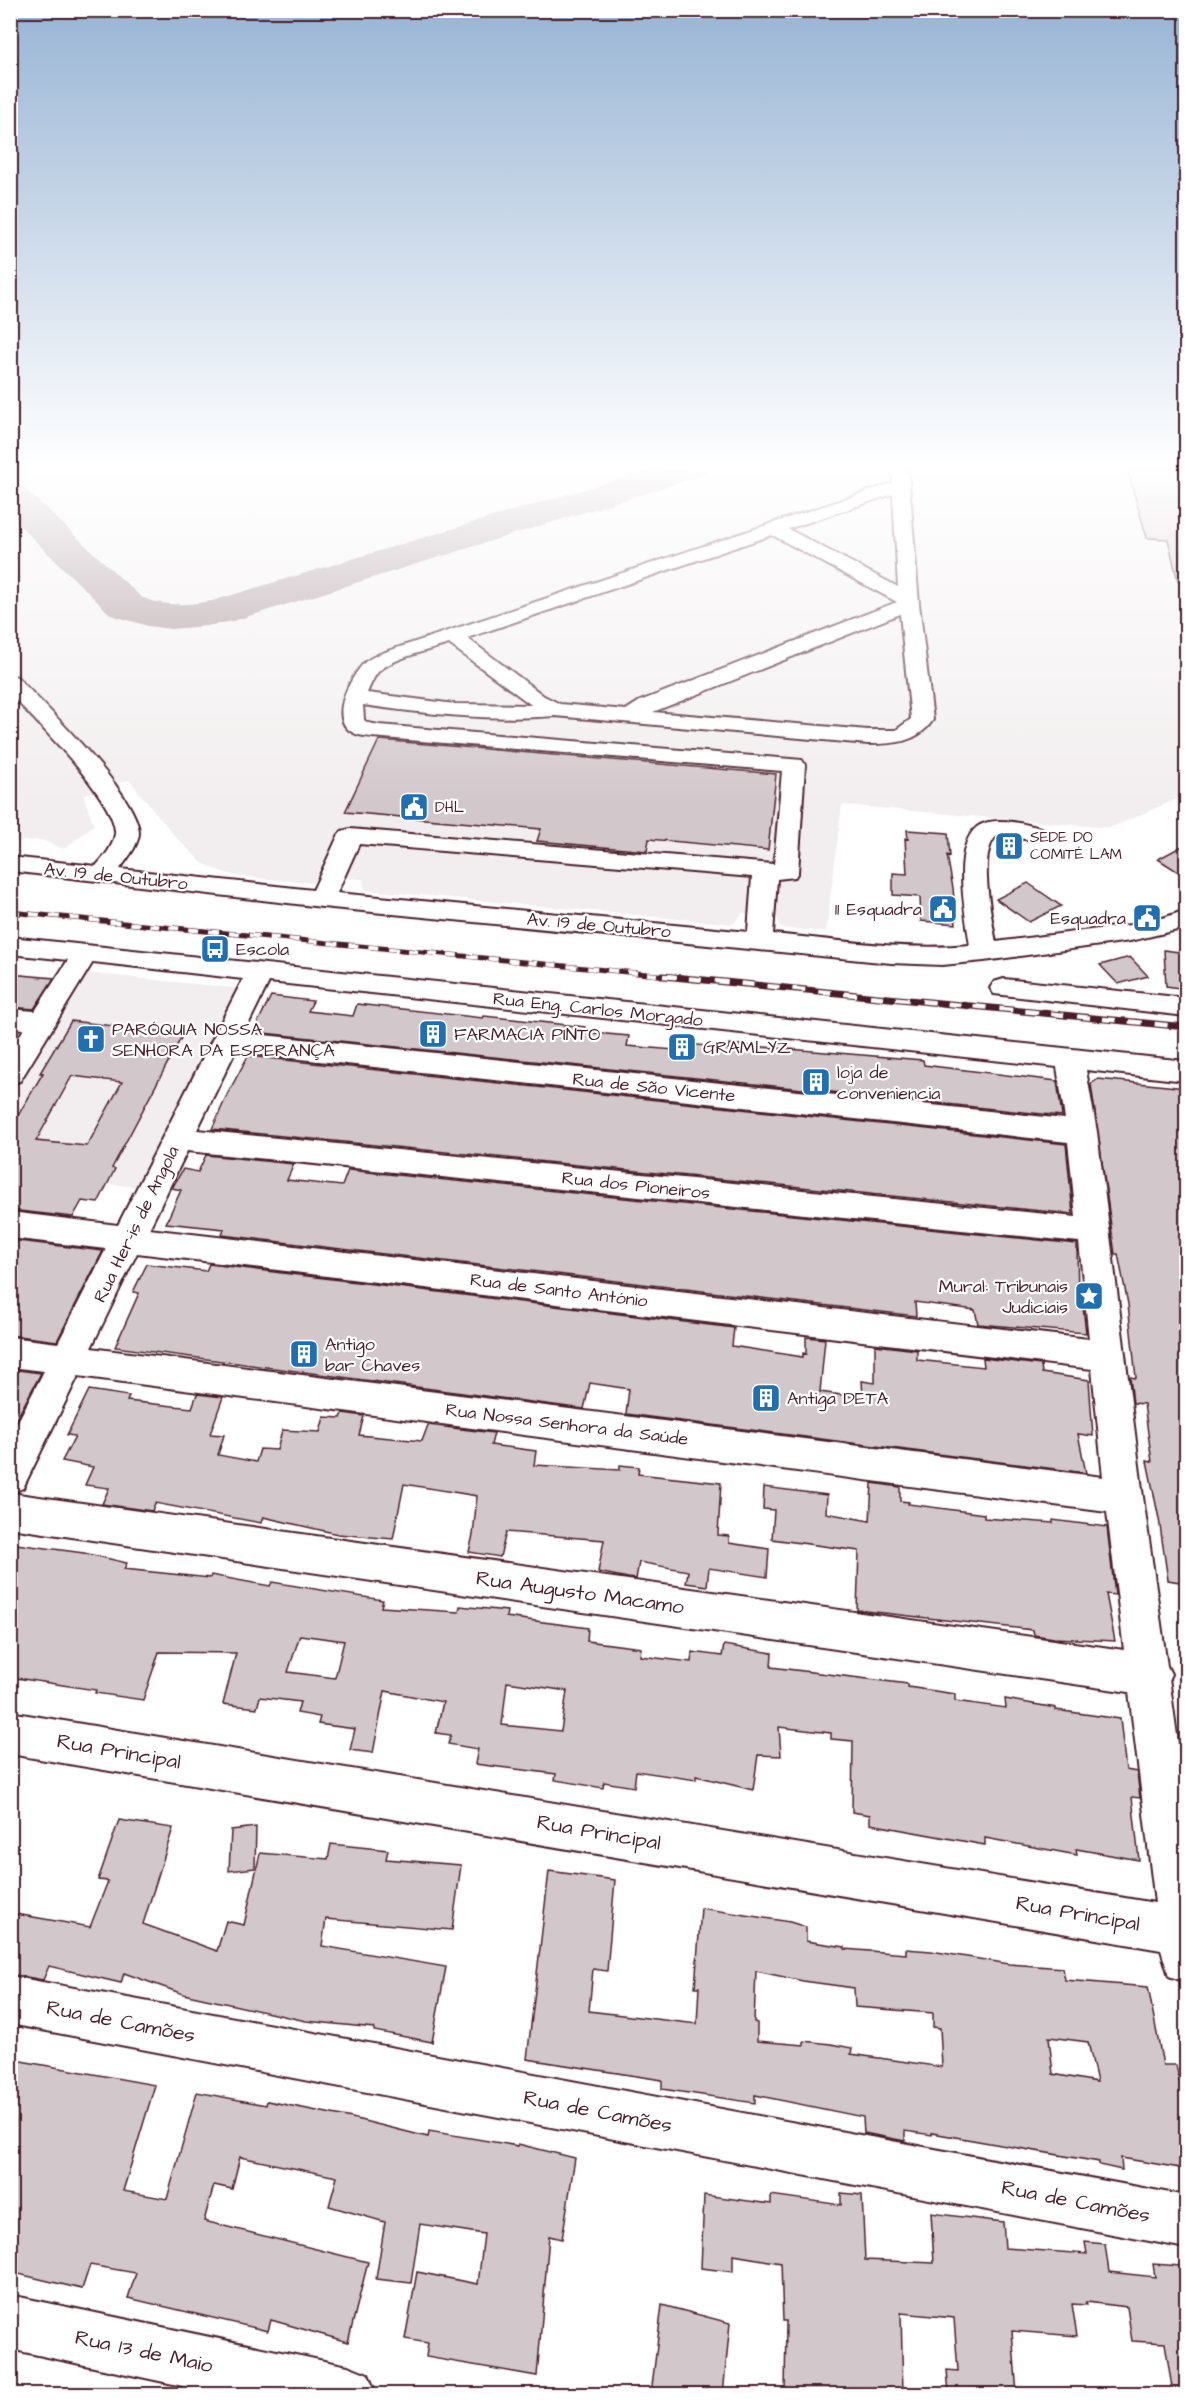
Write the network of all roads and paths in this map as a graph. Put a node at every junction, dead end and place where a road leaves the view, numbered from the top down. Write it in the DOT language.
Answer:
graph roads {
  1 [pos="616,581"];
  2 [pos="869,581"];
  3 [pos="907,581"];
  4 [pos="909,603"];
  5 [pos="453,637"];
  6 [pos="10,681"];
  7 [pos="355,698"];
  8 [pos="555,710"];
  9 [pos="630,716"];
  10 [pos="737,726"];
  11 [pos="730,760"];
  12 [pos="1033,833"];
  13 [pos="10,864"];
  14 [pos="765,870"];
  15 [pos="102,875"];
  16 [pos="322,899"];
  17 [pos="1186,918"];
  18 [pos="1130,933"];
  19 [pos="1186,938"];
  20 [pos="760,940"];
  21 [pos="10,945"];
  22 [pos="86,952"];
  23 [pos="984,952"];
  24 [pos="260,972"];
  25 [pos="1004,988"];
  26 [pos="1186,1007"];
  27 [pos="10,1018"];
  28 [pos="44,1021"];
  29 [pos="226,1041"];
  30 [pos="1070,1059"];
  31 [pos="1186,1071"];
  32 [pos="10,1074"];
  33 [pos="1082,1132"];
  34 [pos="178,1139"];
  35 [pos="10,1225"];
  36 [pos="1093,1232"];
  37 [pos="129,1239"];
  38 [pos="10,1352"];
  39 [pos="1108,1356"];
  40 [pos="69,1359"];
  41 [pos="10,1476"];
  42 [pos="1124,1497"];
  43 [pos="10,1510"];
  44 [pos="1149,1674"];
  45 [pos="10,1733"];
  46 [pos="1185,1940"];
  47 [pos="10,2000"];
  48 [pos="1186,2222"];
  49 [pos="10,2322"];
  50 [pos="348,2394"];
  1 -- 5 [label="street"];
  2 -- 4 [label="street"];
  3 -- 4 [label="street"];
  4 -- 9 [label="street"];
  4 -- 10 [label="street"];
  5 -- 7 [label="street"];
  5 -- 8 [label="street"];
  6 -- 15 [label="street"];
  7 -- 8 [label="street"];
  7 -- 11 [label="street"];
  8 -- 9 [label="street"];
  9 -- 10 [label="street"];
  10 -- 11 [label="street"];
  11 -- 14 [label="street"];
  12 -- 23 [label="street"];
  13 -- 15 [label="street, Av. 19 de Outubro"];
  14 -- 16 [label="street"];
  14 -- 20 [label="street"];
  15 -- 16 [label="street, Av. 19 de Outubro"];
  16 -- 20 [label="street, Av. 19 de Outubro"];
  17 -- 18 [label="street, Av. 19 de Outubro"];
  18 -- 19 [label="street"];
  18 -- 23 [label="street, Av. 19 de Outubro"];
  20 -- 23 [label="street, Av. 19 de Outubro"];
  21 -- 22 [label="street, Rua Eng. Carlos Morgado"];
  22 -- 24 [label="street, Rua Eng. Carlos Morgado"];
  22 -- 28 [label="street"];
  24 -- 29 [label="street, Rua Her-is de Angola"];
  24 -- 30 [label="street, Rua Eng. Carlos Morgado"];
  25 -- 26 [label="street"];
  27 -- 28 [label="street"];
  28 -- 32 [label="street"];
  29 -- 33 [label="street, Rua de São Vicente"];
  29 -- 34 [label="street, Rua Her-is de Angola"];
  30 -- 31 [label="street, Rua Eng. Carlos Morgado"];
  30 -- 33 [label="street"];
  33 -- 36 [label="street"];
  34 -- 36 [label="street, Rua dos Pioneiros"];
  34 -- 37 [label="street, Rua Her-is de Angola"];
  35 -- 37 [label="street, Rua de Santo António"];
  36 -- 39 [label="street"];
  37 -- 39 [label="street, Rua de Santo António"];
  37 -- 40 [label="street, Rua Her-is de Angola"];
  38 -- 40 [label="street, Rua Nossa Senhora da Saúde"];
  39 -- 42 [label="street"];
  40 -- 41 [label="street, Rua Her-is de Angola"];
  40 -- 42 [label="street, Rua Nossa Senhora da Saúde"];
  42 -- 44 [label="street"];
  43 -- 44 [label="street, Rua Augusto Macamo"];
  44 -- 46 [label="street"];
  45 -- 46 [label="street, Rua Principal"];
  47 -- 48 [label="street, Rua de Camões"];
  49 -- 50 [label="street, Rua 13 de Maio"];
}
